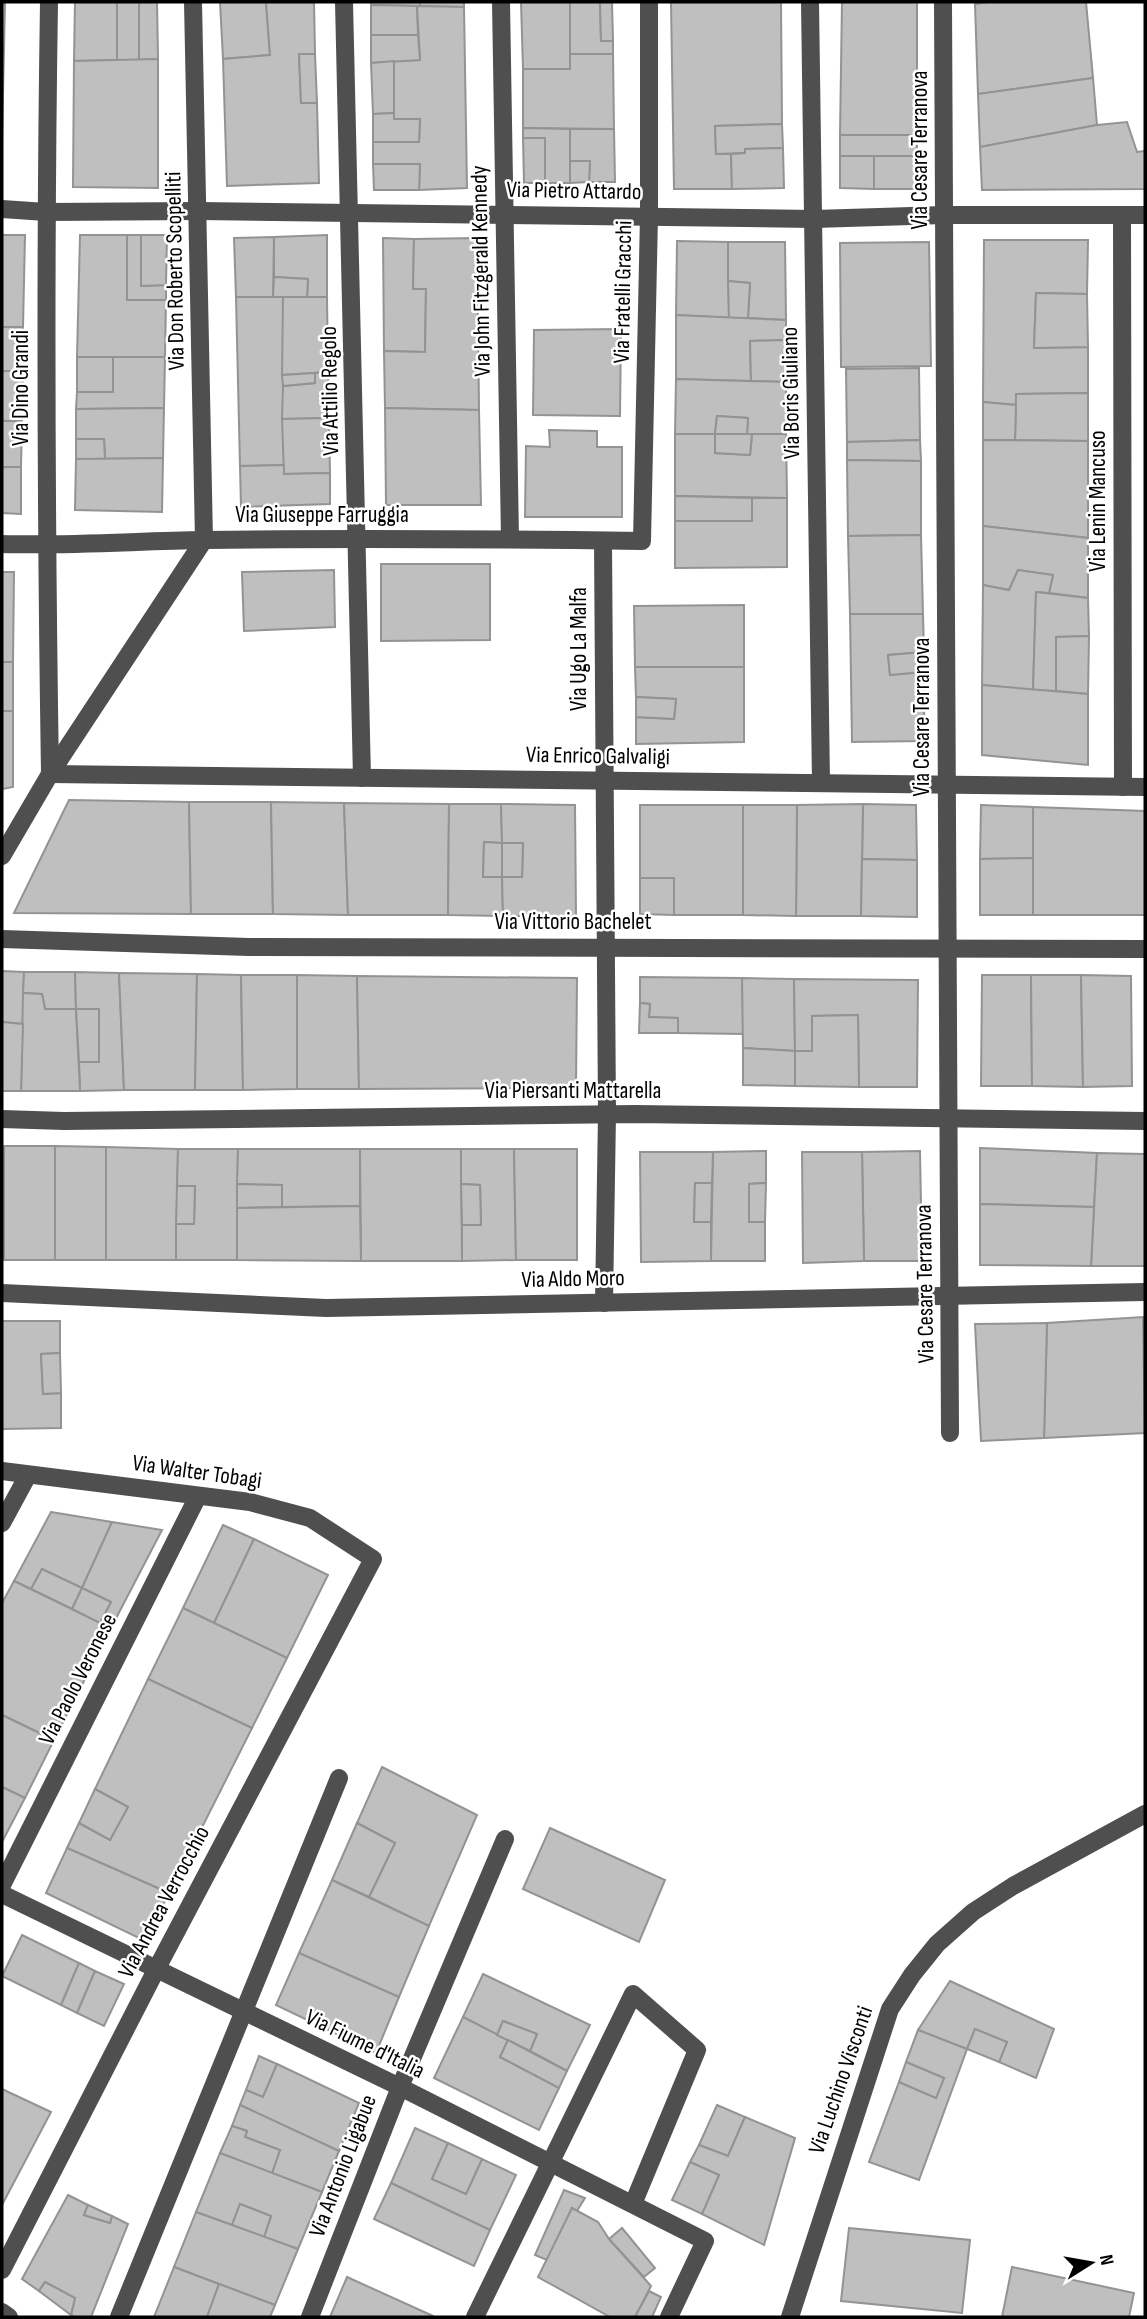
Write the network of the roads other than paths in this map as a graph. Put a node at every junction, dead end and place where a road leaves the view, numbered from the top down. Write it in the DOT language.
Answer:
graph roads {
  1 [pos="49,2"];
  2 [pos="193,2"];
  3 [pos="344,2"];
  4 [pos="501,2"];
  5 [pos="649,2"];
  6 [pos="810,2"];
  7 [pos="943,2"];
  8 [pos="2,209"];
  9 [pos="199,211"];
  10 [pos="46,212"];
  11 [pos="350,214"];
  12 [pos="505,215"];
  13 [pos="944,215"];
  14 [pos="1122,215"];
  15 [pos="1145,215"];
  16 [pos="649,216"];
  17 [pos="814,219"];
  18 [pos="510,539"];
  19 [pos="204,540"];
  20 [pos="358,540"];
  21 [pos="603,541"];
  22 [pos="642,541"];
  23 [pos="2,544"];
  24 [pos="46,546"];
  25 [pos="50,774"];
  26 [pos="362,778"];
  27 [pos="604,781"];
  28 [pos="821,783"];
  29 [pos="947,785"];
  30 [pos="1123,787"];
  31 [pos="1145,787"];
  32 [pos="2,856"];
  33 [pos="2,939"];
  34 [pos="605,946"];
  35 [pos="948,947"];
  36 [pos="1145,948"];
  37 [pos="607,1114"];
  38 [pos="947,1118"];
  39 [pos="2,1119"];
  40 [pos="1145,1121"];
  41 [pos="1145,1292"];
  42 [pos="2,1293"];
  43 [pos="950,1296"];
  44 [pos="604,1303"];
  45 [pos="950,1433"];
  46 [pos="2,1471"];
  47 [pos="28,1475"];
  48 [pos="198,1496"];
  49 [pos="2,1523"];
  50 [pos="373,1559"];
  51 [pos="339,1777"];
  52 [pos="1145,1814"];
  53 [pos="505,1839"];
  54 [pos="2,1885"];
  55 [pos="2,1894"];
  56 [pos="156,1970"];
  57 [pos="242,2012"];
  58 [pos="400,2087"];
  59 [pos="550,2162"];
  60 [pos="633,2204"];
  61 [pos="2,2270"];
  62 [pos="2,2312"];
  63 [pos="9,2317"];
  64 [pos="119,2317"];
  65 [pos="310,2317"];
  66 [pos="475,2317"];
  67 [pos="669,2317"];
  68 [pos="790,2317"];
  1 -- 10 [label="street, Via Dino Grandi"];
  2 -- 9 [label="street, Via Don Roberto Scopelliti"];
  3 -- 11 [label="street, Via Attilio Regolo"];
  4 -- 12 [label="street, Via John Fitzgerald Kennedy"];
  5 -- 16 [label="street, Via Fratelli Gracchi"];
  6 -- 17 [label="street, Via Boris Giuliano"];
  7 -- 13 [label="street, Via Cesare Terranova"];
  8 -- 10 [label="street, Via Pietro Attardo"];
  9 -- 10 [label="street, Via Pietro Attardo"];
  9 -- 11 [label="street, Via Pietro Attardo"];
  9 -- 19 [label="street, Via Don Roberto Scopelliti"];
  10 -- 24 [label="street, Via Dino Grandi"];
  11 -- 12 [label="street, Via Pietro Attardo"];
  11 -- 20 [label="street, Via Attilio Regolo"];
  12 -- 16 [label="street, Via Pietro Attardo"];
  12 -- 18 [label="street, Via John Fitzgerald Kennedy"];
  13 -- 14 [label="street, Via Pietro Attardo"];
  13 -- 17 [label="street, Via Pietro Attardo"];
  13 -- 29 [label="street, Via Cesare Terranova"];
  14 -- 15 [label="street, Via Pietro Attardo"];
  14 -- 30 [label="street, Via Lenin Mancuso"];
  16 -- 17 [label="street, Via Pietro Attardo"];
  16 -- 22 [label="street, Via Fratelli Gracchi"];
  17 -- 28 [label="street, Via Boris Giuliano"];
  18 -- 20 [label="street, Via Giuseppe Farruggia"];
  18 -- 21 [label="street, Via Giuseppe Farruggia"];
  19 -- 20 [label="street, Via Giuseppe Farruggia"];
  19 -- 24 [label="street, Via Giuseppe Farruggia"];
  19 -- 25 [label="street"];
  20 -- 26 [label="street, Via Attilio Regolo"];
  21 -- 22 [label="street, Via Giuseppe Farruggia"];
  21 -- 27 [label="street, Via Ugo La Malfa"];
  23 -- 24 [label="street, Via Giuseppe Farruggia"];
  24 -- 25 [label="street, Via Dino Grandi"];
  25 -- 26 [label="street, Via Enrico Galvaligi"];
  25 -- 32 [label="street"];
  26 -- 27 [label="street, Via Enrico Galvaligi"];
  27 -- 28 [label="street, Via Enrico Galvaligi"];
  27 -- 34 [label="street, Via Ugo La Malfa"];
  28 -- 29 [label="street, Via Enrico Galvaligi"];
  29 -- 30 [label="street, Via Enrico Galvaligi"];
  29 -- 35 [label="street, Via Cesare Terranova"];
  30 -- 31 [label="street, Via Enrico Galvaligi"];
  33 -- 34 [label="street, Via Vittorio Bachelet"];
  34 -- 35 [label="street, Via Vittorio Bachelet"];
  34 -- 37 [label="street, Via Ugo La Malfa"];
  35 -- 36 [label="street, Via Vittorio Bachelet"];
  35 -- 38 [label="street, Via Cesare Terranova"];
  37 -- 38 [label="street, Via Piersanti Mattarella"];
  37 -- 39 [label="street, Via Piersanti Mattarella"];
  37 -- 44 [label="street, Via Ugo La Malfa"];
  38 -- 40 [label="street, Via Piersanti Mattarella"];
  38 -- 43 [label="street, Via Cesare Terranova"];
  41 -- 43 [label="street, Via Aldo Moro"];
  42 -- 44 [label="street, Via Aldo Moro"];
  43 -- 44 [label="street, Via Aldo Moro"];
  43 -- 45 [label="street, Via Cesare Terranova"];
  46 -- 47 [label="street, Via Walter Tobagi"];
  47 -- 48 [label="street, Via Walter Tobagi"];
  47 -- 49 [label="street"];
  48 -- 50 [label="street, Via Walter Tobagi"];
  48 -- 54 [label="street, Via Paolo Veronese"];
  50 -- 56 [label="street, Via Andrea Verrocchio"];
  51 -- 57 [label="street"];
  52 -- 68 [label="street, Via Luchino Visconti"];
  53 -- 58 [label="street, Via Antonio Ligabue"];
  55 -- 56 [label="street, Via Fiume d'Italia"];
  56 -- 57 [label="street, Via Fiume d'Italia"];
  56 -- 61 [label="street, Via Andrea Verrocchio"];
  57 -- 58 [label="street, Via Fiume d'Italia"];
  57 -- 64 [label="street"];
  58 -- 59 [label="street, Via Fiume d'Italia"];
  58 -- 65 [label="street, Via Antonio Ligabue"];
  59 -- 60 [label="street, Via Fiume d'Italia"];
  59 -- 60 [label="street"];
  59 -- 66 [label="street"];
  60 -- 67 [label="street, Via Fiume d'Italia"];
  62 -- 63 [label="street"];
}
